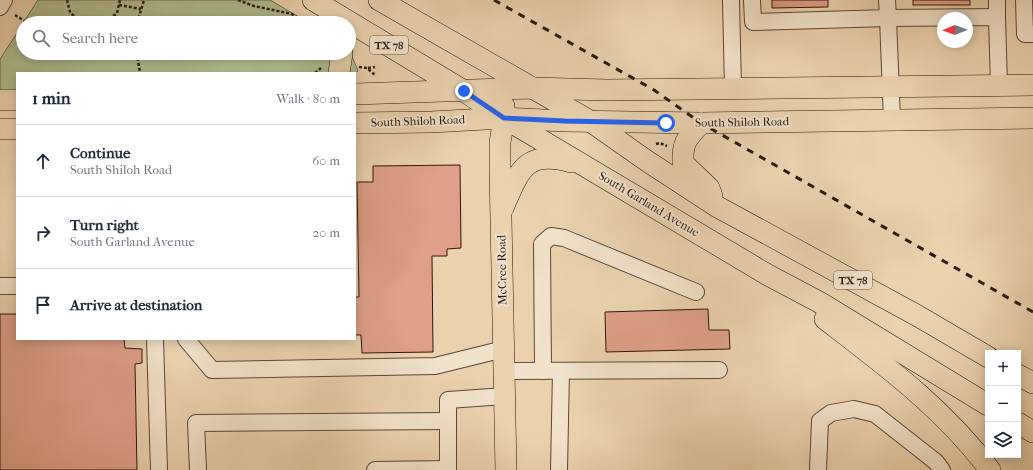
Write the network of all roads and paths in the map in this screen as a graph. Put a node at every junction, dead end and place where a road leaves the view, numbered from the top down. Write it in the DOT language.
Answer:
graph roads {
  1 [pos="4,0"];
  2 [pos="67,0"];
  3 [pos="120,0"];
  4 [pos="144,0"];
  5 [pos="238,0"];
  6 [pos="313,0"];
  7 [pos="379,0"];
  8 [pos="731,0"];
  9 [pos="752,0"];
  10 [pos="887,0"];
  11 [pos="996,0"];
  12 [pos="1024,0"];
  13 [pos="120,5"];
  14 [pos="0,7"];
  15 [pos="141,9"];
  16 [pos="73,16"];
  17 [pos="114,16"];
  18 [pos="139,16"];
  19 [pos="295,16"];
  20 [pos="333,16"];
  21 [pos="997,17"];
  22 [pos="888,18"];
  23 [pos="753,22"];
  24 [pos="731,23"];
  25 [pos="356,29"];
  26 [pos="1033,34"];
  27 [pos="138,60"];
  28 [pos="344,64"];
  29 [pos="376,67"];
  30 [pos="367,68"];
  31 [pos="140,72"];
  32 [pos="375,75"];
  33 [pos="503,80"];
  34 [pos="999,86"];
  35 [pos="1033,86"];
  36 [pos="890,87"];
  37 [pos="533,88"];
  38 [pos="733,89"];
  39 [pos="464,91"];
  40 [pos="356,94"];
  41 [pos="0,100"];
  42 [pos="16,100"];
  43 [pos="504,118"];
  44 [pos="1033,118"];
  45 [pos="892,120"];
  46 [pos="590,121"];
  47 [pos="356,123"];
  48 [pos="701,123"];
  49 [pos="0,129"];
  50 [pos="16,129"];
  51 [pos="654,145"];
  52 [pos="672,147"];
  53 [pos="587,166"];
  54 [pos="716,206"];
  55 [pos="501,214"];
  56 [pos="768,275"];
  57 [pos="0,286"];
  58 [pos="16,286"];
  59 [pos="696,292"];
  60 [pos="155,340"];
  61 [pos="187,340"];
  62 [pos="504,349"];
  63 [pos="985,355"];
  64 [pos="719,370"];
  65 [pos="504,371"];
  66 [pos="543,371"];
  67 [pos="561,371"];
  68 [pos="1021,377"];
  69 [pos="1033,384"];
  70 [pos="505,396"];
  71 [pos="985,403"];
  72 [pos="448,421"];
  73 [pos="1021,425"];
  74 [pos="1033,432"];
  75 [pos="448,469"];
  76 [pos="159,470"];
  77 [pos="198,470"];
  78 [pos="375,470"];
  79 [pos="506,470"];
  80 [pos="559,470"];
  81 [pos="818,470"];
  82 [pos="942,470"];
  83 [pos="990,470"];
  1 -- 14 [label="lane"];
  2 -- 16 [label="path"];
  3 -- 13 [label="path"];
  4 -- 15 [label="path"];
  5 -- 19 [label="path"];
  6 -- 20 [label="main road, South Garland Avenue / TX 78"];
  7 -- 33 [label="main road, TX 78"];
  8 -- 24 [label="lane"];
  9 -- 23 [label="lane"];
  10 -- 22 [label="lane"];
  11 -- 21 [label="lane"];
  12 -- 26 [label="lane"];
  13 -- 15 [label="path"];
  13 -- 17 [label="path"];
  15 -- 18 [label="path"];
  21 -- 22 [label="lane"];
  21 -- 34 [label="lane"];
  22 -- 23 [label="lane"];
  22 -- 36 [label="lane"];
  23 -- 24 [label="lane"];
  24 -- 38 [label="lane"];
  25 -- 39 [label="main road, South Garland Avenue / TX 78"];
  27 -- 31 [label="path"];
  28 -- 30 [label="path"];
  29 -- 30 [label="path"];
  30 -- 32 [label="path"];
  33 -- 37 [label="main road, TX 78"];
  33 -- 39 [label="main road"];
  33 -- 43 [label="main road, McCree Road"];
  34 -- 35 [label="main road"];
  34 -- 36 [label="main road"];
  36 -- 38 [label="main road"];
  36 -- 45 [label="lane"];
  37 -- 38 [label="main road"];
  37 -- 46 [label="main road, TX 78"];
  39 -- 40 [label="main road"];
  39 -- 43 [label="main road, South Garland Avenue / TX 78"];
  41 -- 42 [label="main road"];
  43 -- 46 [label="main road, South Shiloh Road"];
  43 -- 47 [label="main road, South Shiloh Road"];
  43 -- 53 [label="main road, South Garland Avenue / TX 78"];
  43 -- 55 [label="main road, McCree Road"];
  44 -- 45 [label="main road, South Shiloh Road"];
  45 -- 48 [label="main road, South Shiloh Road"];
  46 -- 48 [label="main road, South Shiloh Road"];
  46 -- 54 [label="main road, TX 78"];
  48 -- 54 [label="main road"];
  49 -- 50 [label="main road"];
  51 -- 52 [label="path"];
  53 -- 55 [label="main road"];
  53 -- 56 [label="main road, South Garland Avenue / TX 78"];
  54 -- 63 [label="main road, TX 78"];
  55 -- 62 [label="main road, McCree Road"];
  56 -- 71 [label="main road, South Garland Avenue / TX 78"];
  56 -- 83 [label="main road"];
  57 -- 58 [label="lane"];
  59 -- 66 [label="lane"];
  60 -- 76 [label="lane"];
  61 -- 62 [label="lane"];
  62 -- 65 [label="main road, McCree Road"];
  64 -- 67 [label="lane"];
  65 -- 66 [label="lane"];
  65 -- 70 [label="main road, McCree Road"];
  66 -- 67 [label="lane"];
  67 -- 80 [label="lane"];
  68 -- 69 [label="main road"];
  70 -- 72 [label="lane"];
  70 -- 79 [label="main road, McCree Road"];
  72 -- 75 [label="lane"];
  72 -- 77 [label="lane"];
  73 -- 74 [label="main road"];
  75 -- 78 [label="lane"];
  81 -- 82 [label="lane"];
}
